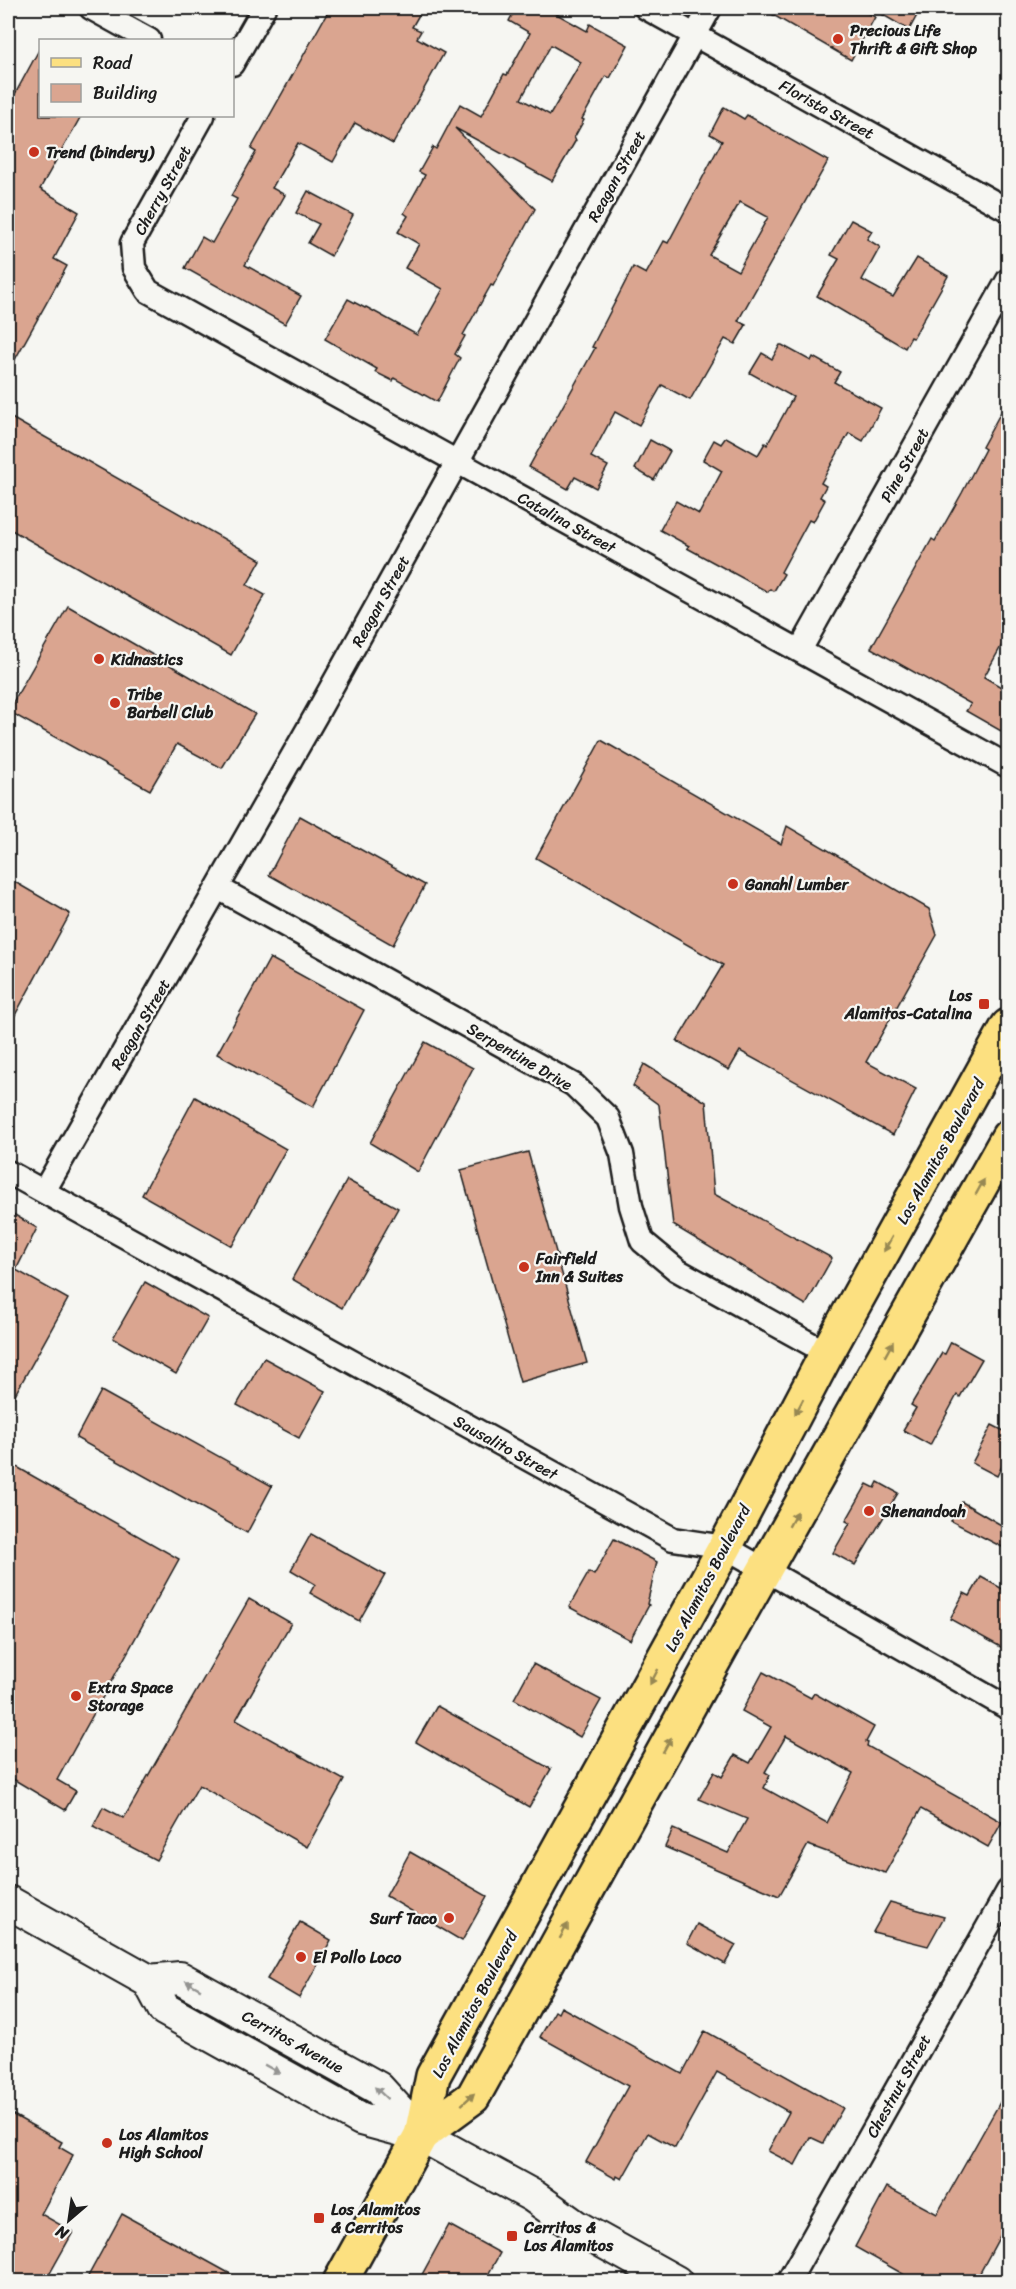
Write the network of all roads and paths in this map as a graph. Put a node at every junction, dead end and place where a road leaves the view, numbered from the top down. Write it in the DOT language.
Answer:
graph roads {
  1 [pos="91,8"];
  2 [pos="264,8"];
  3 [pos="646,8"];
  4 [pos="710,8"];
  5 [pos="695,34"];
  6 [pos="147,39"];
  7 [pos="234,60"];
  8 [pos="202,117"];
  9 [pos="1008,210"];
  10 [pos="134,268"];
  11 [pos="1008,280"];
  12 [pos="458,462"];
  13 [pos="800,650"];
  14 [pos="1008,766"];
  15 [pos="218,888"];
  16 [pos="1008,1026"];
  17 [pos="1008,1137"];
  18 [pos="8,1172"];
  19 [pos="44,1191"];
  20 [pos="827,1353"];
  21 [pos="725,1547"];
  22 [pos="764,1570"];
  23 [pos="1008,1708"];
  24 [pos="1008,1891"];
  25 [pos="8,1902"];
  26 [pos="421,2135"];
  27 [pos="340,2282"];
  28 [pos="676,2282"];
  29 [pos="788,2282"];
  1 -- 6 [label="street"];
  2 -- 7 [label="street"];
  3 -- 5 [label="street, Florista Street"];
  4 -- 5 [label="street, Reagan Street"];
  5 -- 9 [label="street, Florista Street"];
  5 -- 12 [label="street, Reagan Street"];
  8 -- 10 [label="street, Cherry Street"];
  10 -- 12 [label="street, Catalina Street"];
  11 -- 13 [label="street, Pine Street"];
  12 -- 13 [label="street, Catalina Street"];
  12 -- 15 [label="street, Reagan Street"];
  13 -- 14 [label="street, Catalina Street"];
  15 -- 19 [label="street, Reagan Street"];
  15 -- 20 [label="street, Serpentine Drive"];
  16 -- 20 [label="main road, Los Alamitos Boulevard, one-way"];
  22 -- 17 [label="main road, Los Alamitos Boulevard, one-way"];
  18 -- 19 [label="street, Sausalito Street"];
  19 -- 21 [label="street, Sausalito Street"];
  20 -- 21 [label="main road, Los Alamitos Boulevard, one-way"];
  21 -- 22 [label="street, Sausalito Street"];
  21 -- 26 [label="main road, Los Alamitos Boulevard, one-way"];
  22 -- 23 [label="street, Sausalito Street"];
  26 -- 22 [label="main road, Los Alamitos Boulevard, one-way"];
  24 -- 29 [label="street, Chestnut Street"];
  25 -- 26 [label="main road, Cerritos Avenue"];
  26 -- 27 [label="main road, Los Alamitos Boulevard"];
  26 -- 28 [label="main road, Cerritos Avenue"];
}
